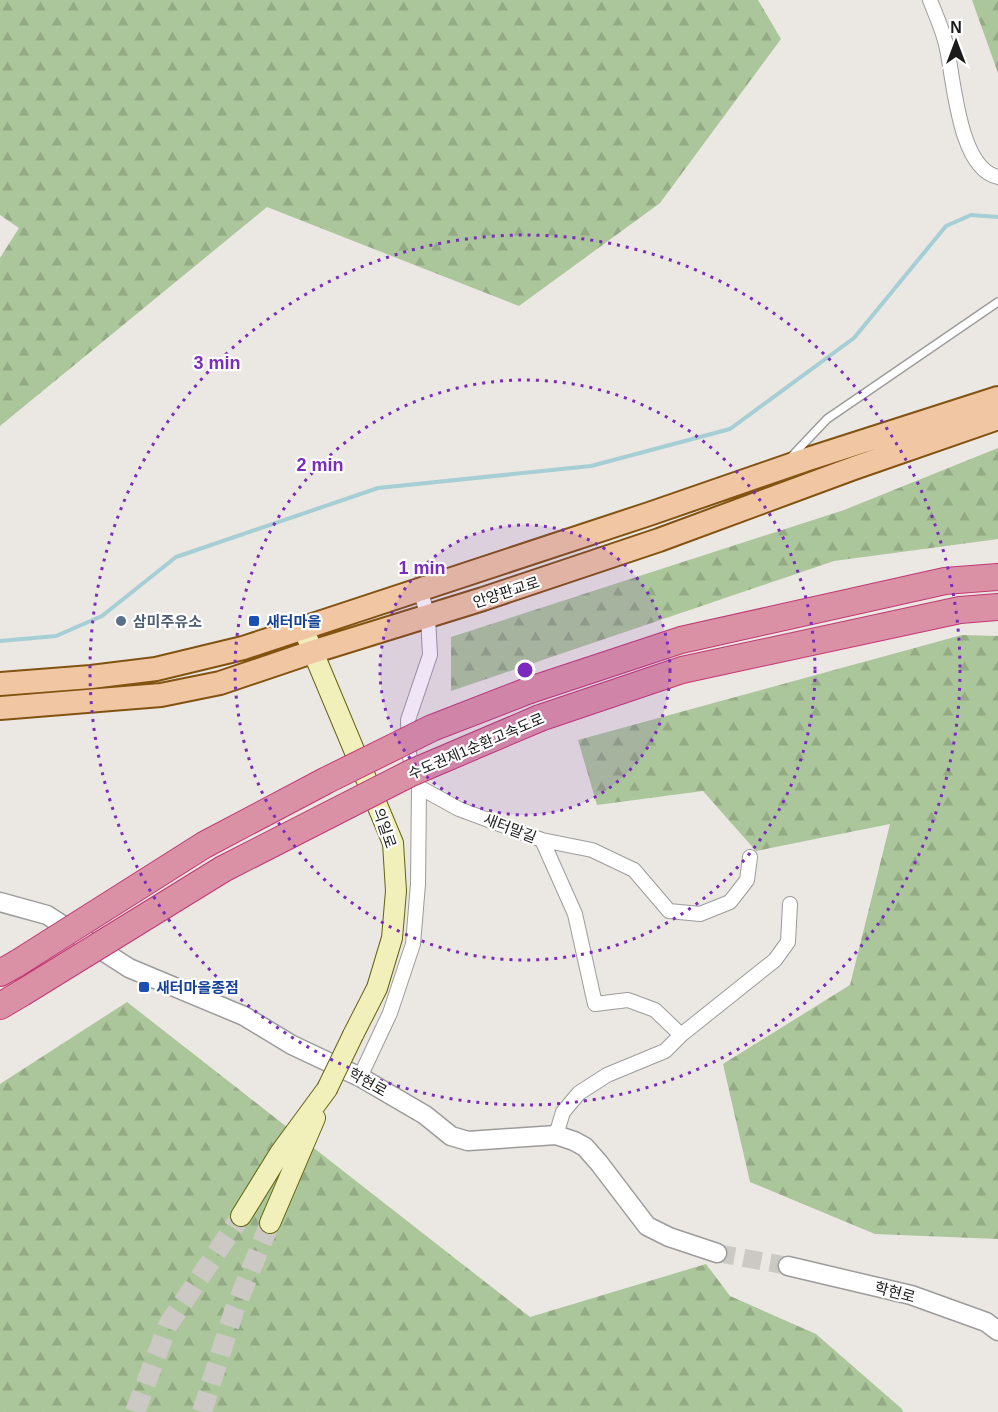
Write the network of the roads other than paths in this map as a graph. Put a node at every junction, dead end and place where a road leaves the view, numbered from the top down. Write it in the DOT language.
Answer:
graph roads {
  1 [pos="930,0"];
  2 [pos="998,177"];
  3 [pos="998,302"];
  4 [pos="998,398"];
  5 [pos="998,418"];
  6 [pos="777,470"];
  7 [pos="998,577"];
  8 [pos="420,589"];
  9 [pos="998,607"];
  10 [pos="428,617"];
  11 [pos="303,628"];
  12 [pos="312,652"];
  13 [pos="0,684"];
  14 [pos="0,708"];
  15 [pos="419,787"];
  16 [pos="542,840"];
  17 [pos="750,857"];
  18 [pos="0,902"];
  19 [pos="790,904"];
  20 [pos="8,968"];
  21 [pos="0,1006"];
  22 [pos="681,1035"];
  23 [pos="360,1077"];
  24 [pos="327,1089"];
  25 [pos="556,1135"];
  26 [pos="241,1216"];
  27 [pos="270,1222"];
  28 [pos="717,1253"];
  29 [pos="788,1266"];
  30 [pos="998,1331"];
  1 -- 2 [label="street"];
  3 -- 6 [label="lane"];
  4 -- 6 [label="main road, 안양판교로"];
  5 -- 10 [label="main road, 안양판교로"];
  6 -- 8 [label="main road, 안양판교로"];
  7 -- 20 [label="highway, 수도권제1순환고속도로, bridge"];
  8 -- 10 [label="street"];
  8 -- 11 [label="main road, 안양판교로"];
  9 -- 21 [label="highway, 수도권제1순환고속도로, bridge"];
  10 -- 12 [label="main road, 안양판교로"];
  10 -- 15 [label="street"];
  11 -- 12 [label="main road, 의일로"];
  11 -- 13 [label="main road, 안양판교로"];
  12 -- 14 [label="main road, 안양판교로"];
  12 -- 24 [label="main road, 의일로, bridge"];
  15 -- 16 [label="street, 새터말길"];
  15 -- 23 [label="street"];
  16 -- 17 [label="street"];
  16 -- 22 [label="street, 새터말길"];
  18 -- 23 [label="street, 학현로"];
  19 -- 22 [label="street"];
  22 -- 25 [label="street"];
  23 -- 25 [label="street, 학현로"];
  24 -- 26 [label="main road"];
  24 -- 27 [label="main road"];
  25 -- 28 [label="street, 학현로"];
  29 -- 30 [label="street, 학현로"];
}
